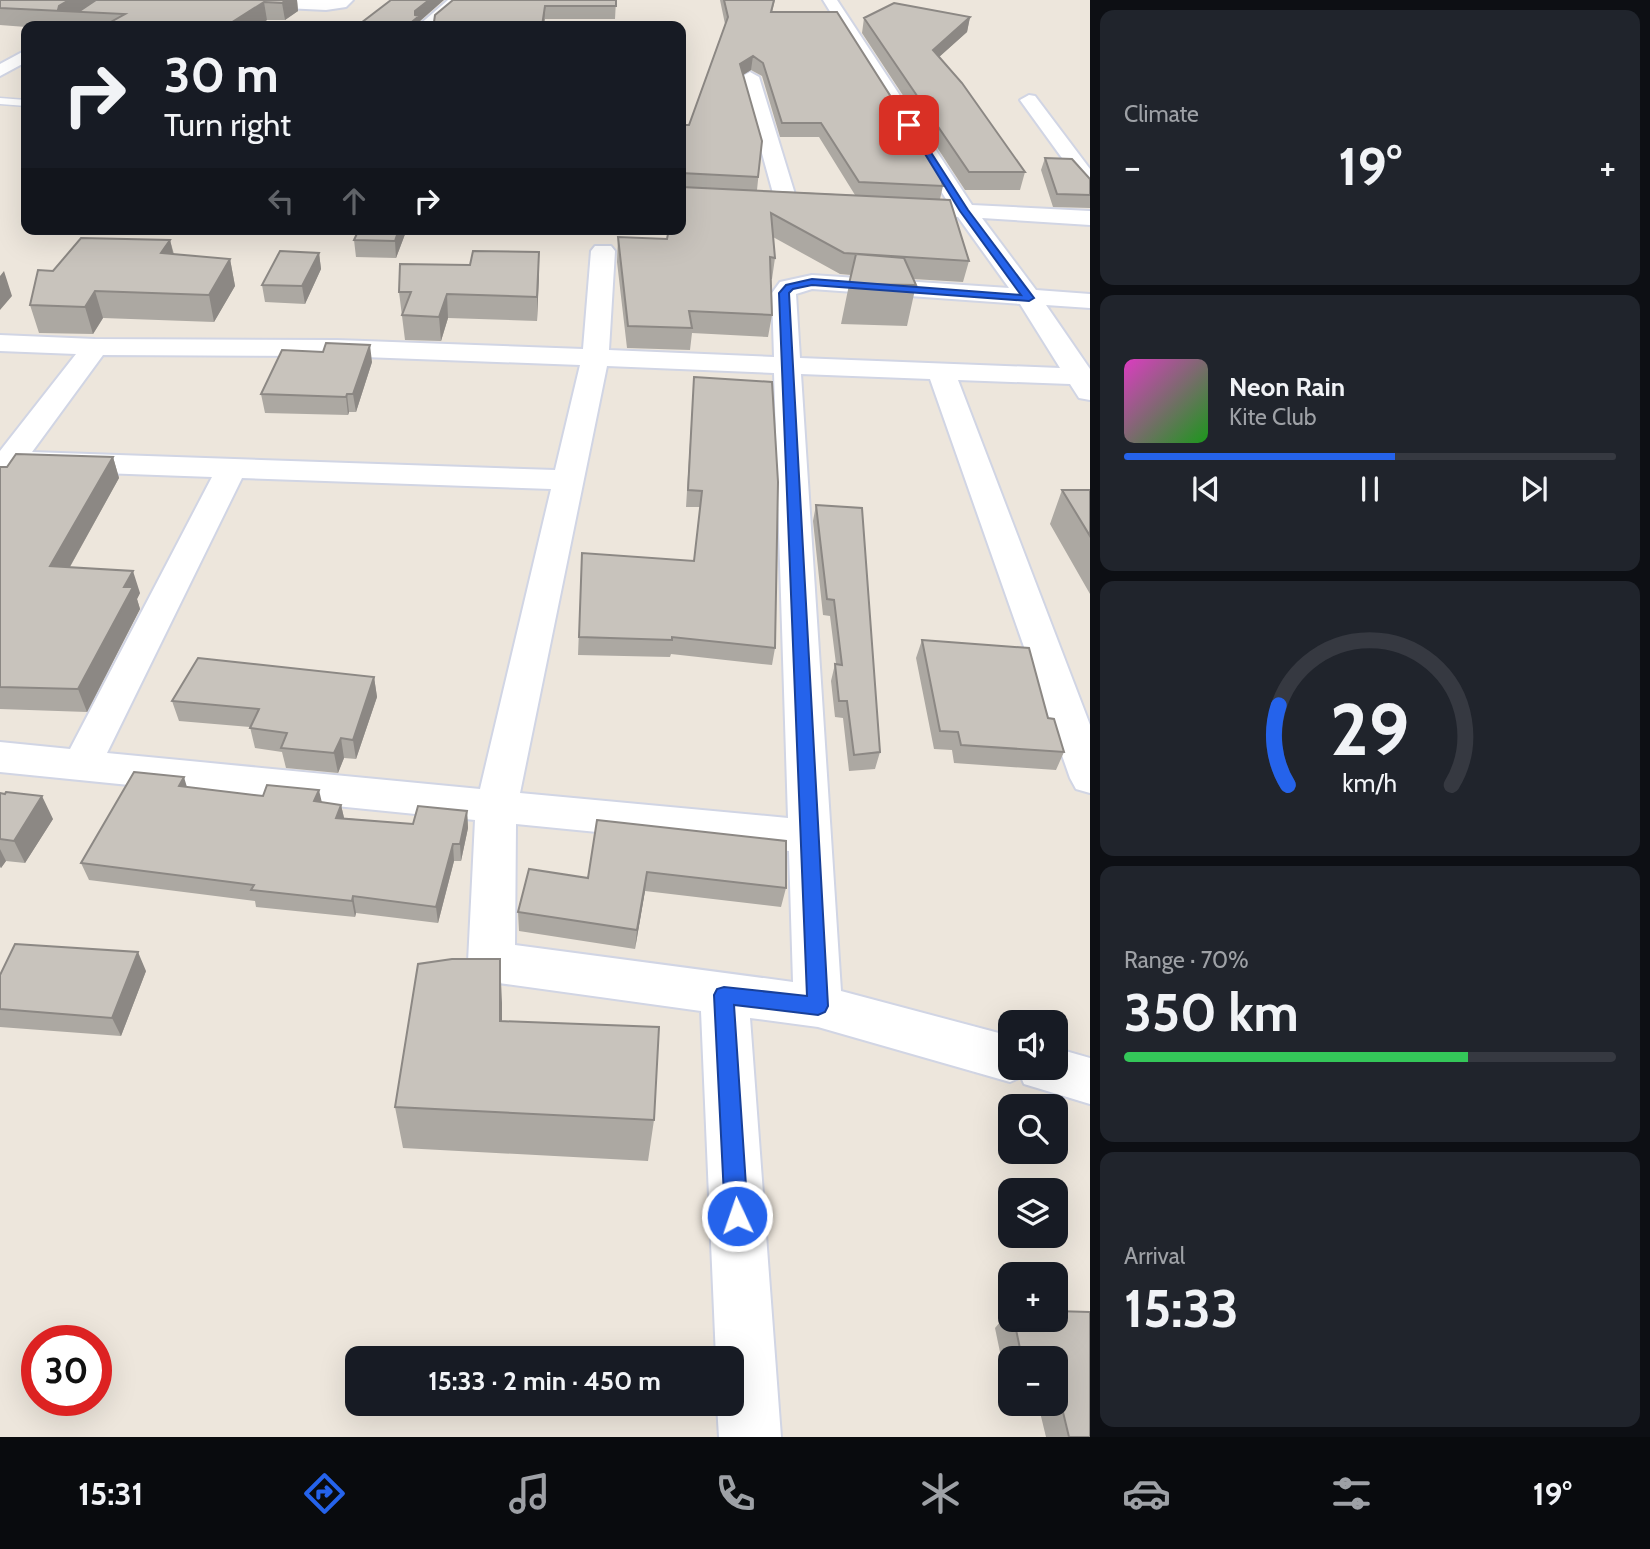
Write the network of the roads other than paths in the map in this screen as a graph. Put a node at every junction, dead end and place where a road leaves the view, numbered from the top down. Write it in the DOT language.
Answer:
graph roads {
  1 [pos="200,0"];
  2 [pos="346,0"];
  3 [pos="457,0"];
  4 [pos="830,0"];
  5 [pos="232,1"];
  6 [pos="432,21"];
  7 [pos="21,58"];
  8 [pos="0,71"];
  9 [pos="750,78"];
  10 [pos="1029,100"];
  11 [pos="0,101"];
  12 [pos="21,103"];
  13 [pos="1090,183"];
  14 [pos="761,202"];
  15 [pos="788,204"];
  16 [pos="812,205"];
  17 [pos="923,209"];
  18 [pos="965,211"];
  19 [pos="1090,218"];
  20 [pos="603,250"];
  21 [pos="1029,298"];
  22 [pos="1090,301"];
  23 [pos="0,343"];
  24 [pos="95,347"];
  25 [pos="594,360"];
  26 [pos="787,366"];
  27 [pos="941,371"];
  28 [pos="1086,382"];
  29 [pos="4,465"];
  30 [pos="230,469"];
  31 [pos="568,480"];
  32 [pos="0,757"];
  33 [pos="82,764"];
  34 [pos="1090,778"];
  35 [pos="496,808"];
  36 [pos="810,837"];
  37 [pos="724,995"];
  38 [pos="818,1006"];
  39 [pos="998,1056"];
  40 [pos="1068,1075"];
  41 [pos="1090,1081"];
  42 [pos="750,1437"];
  1 -- 5 [label="street"];
  2 -- 5 [label="street"];
  3 -- 6 [label="street"];
  4 -- 18 [label="street"];
  7 -- 8 [label="street"];
  9 -- 15 [label="street"];
  10 -- 13 [label="street"];
  11 -- 12 [label="lane"];
  14 -- 15 [label="street"];
  15 -- 16 [label="street"];
  17 -- 18 [label="street"];
  18 -- 19 [label="street"];
  18 -- 21 [label="street"];
  20 -- 25 [label="street"];
  21 -- 22 [label="street"];
  21 -- 26 [label="street"];
  21 -- 28 [label="street"];
  23 -- 24 [label="street"];
  24 -- 25 [label="street"];
  24 -- 29 [label="street"];
  25 -- 26 [label="street"];
  25 -- 31 [label="street"];
  26 -- 27 [label="street"];
  26 -- 36 [label="street"];
  27 -- 28 [label="street"];
  27 -- 34 [label="street"];
  29 -- 30 [label="street"];
  30 -- 31 [label="street"];
  30 -- 33 [label="street"];
  31 -- 35 [label="street"];
  32 -- 33 [label="street"];
  33 -- 35 [label="street"];
  35 -- 36 [label="street"];
  35 -- 37 [label="street"];
  36 -- 38 [label="street"];
  37 -- 38 [label="street"];
  37 -- 42 [label="street"];
  38 -- 39 [label="street"];
  40 -- 41 [label="street"];
}
